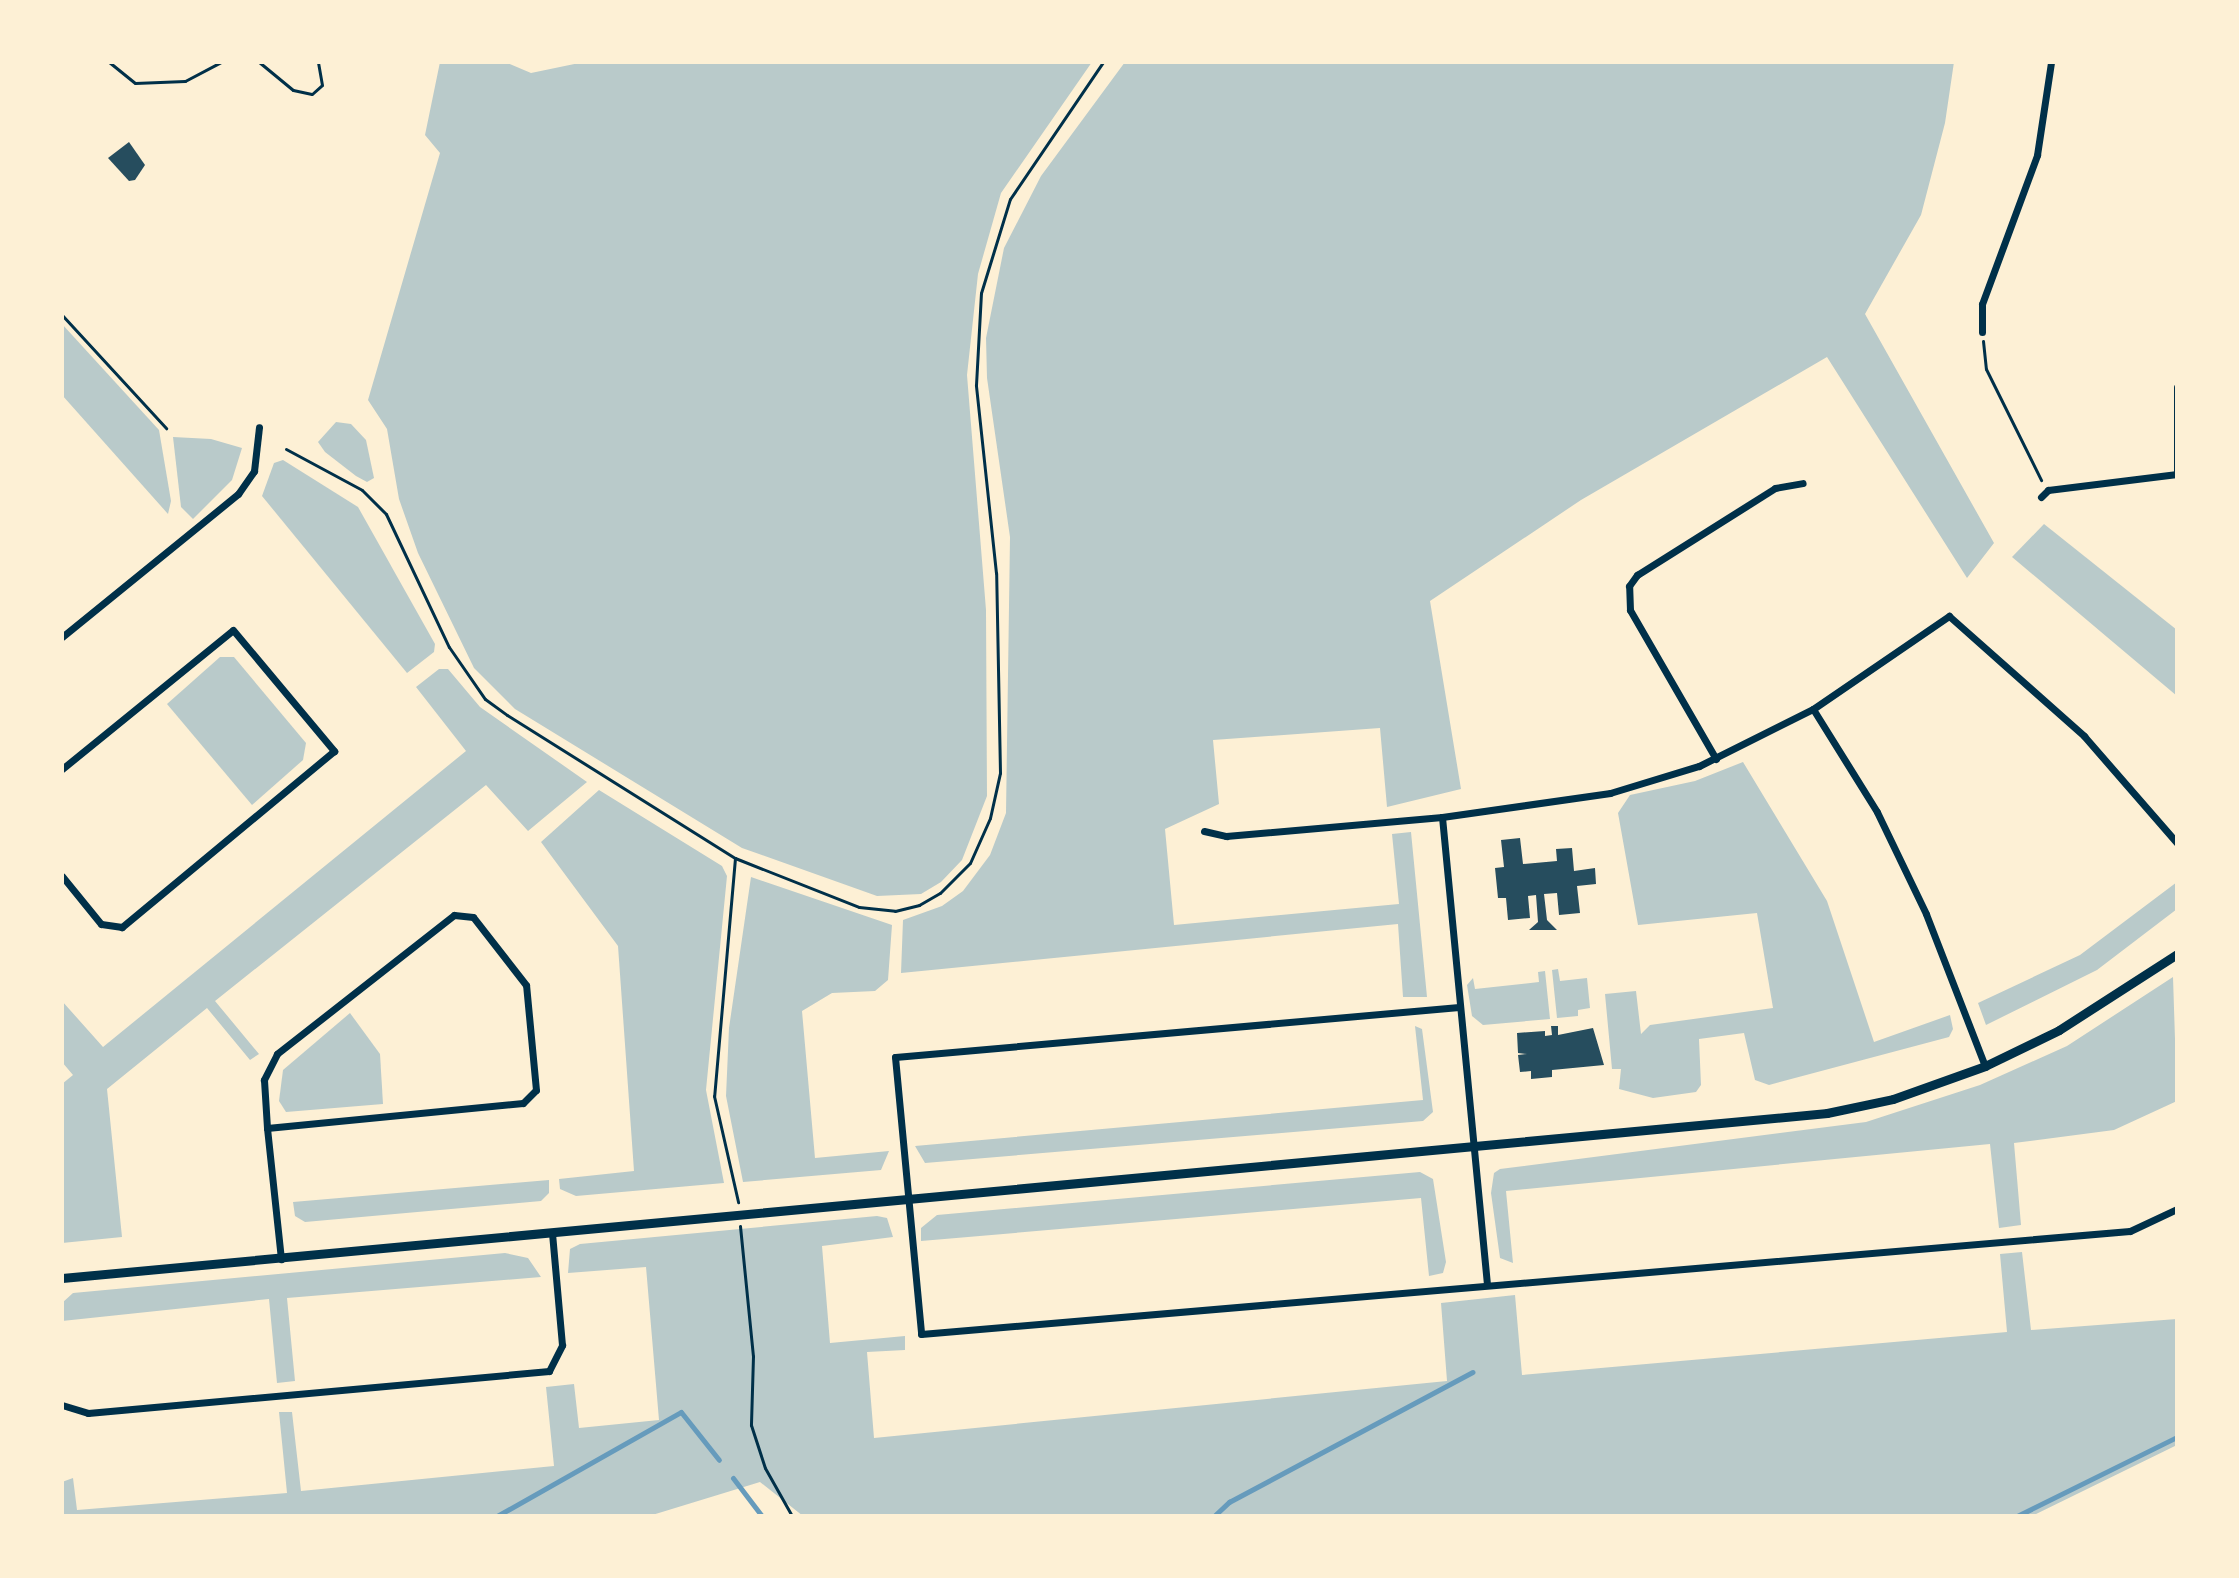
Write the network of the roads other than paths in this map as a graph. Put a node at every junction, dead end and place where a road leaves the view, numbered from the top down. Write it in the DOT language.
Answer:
graph roads {
  1 [pos="2051,62"];
  2 [pos="1982,332"];
  3 [pos="2177,387"];
  4 [pos="259,427"];
  5 [pos="2177,475"];
  6 [pos="1803,483"];
  7 [pos="2041,497"];
  8 [pos="62,637"];
  9 [pos="1813,709"];
  10 [pos="1716,759"];
  11 [pos="62,769"];
  12 [pos="1442,817"];
  13 [pos="1204,831"];
  14 [pos="2177,843"];
  15 [pos="62,876"];
  16 [pos="2177,954"];
  17 [pos="1459,1007"];
  18 [pos="1985,1066"];
  19 [pos="267,1128"];
  20 [pos="1472,1149"];
  21 [pos="908,1199"];
  22 [pos="2177,1209"];
  23 [pos="552,1233"];
  24 [pos="281,1261"];
  25 [pos="62,1278"];
  26 [pos="1487,1285"];
  27 [pos="62,1405"];
  1 -- 2 [label="street"];
  3 -- 5 [label="street"];
  4 -- 8 [label="street"];
  5 -- 7 [label="street"];
  6 -- 10 [label="street"];
  9 -- 10 [label="street"];
  9 -- 14 [label="street"];
  9 -- 18 [label="street"];
  10 -- 12 [label="street"];
  11 -- 15 [label="street"];
  12 -- 13 [label="street"];
  12 -- 17 [label="street"];
  16 -- 18 [label="street"];
  17 -- 20 [label="street"];
  17 -- 21 [label="street"];
  18 -- 20 [label="street"];
  19 -- 19 [label="street"];
  19 -- 24 [label="street"];
  20 -- 21 [label="street"];
  20 -- 26 [label="street"];
  21 -- 23 [label="street"];
  21 -- 26 [label="street"];
  22 -- 26 [label="street"];
  23 -- 24 [label="street"];
  23 -- 27 [label="street"];
  24 -- 25 [label="street"];
}
